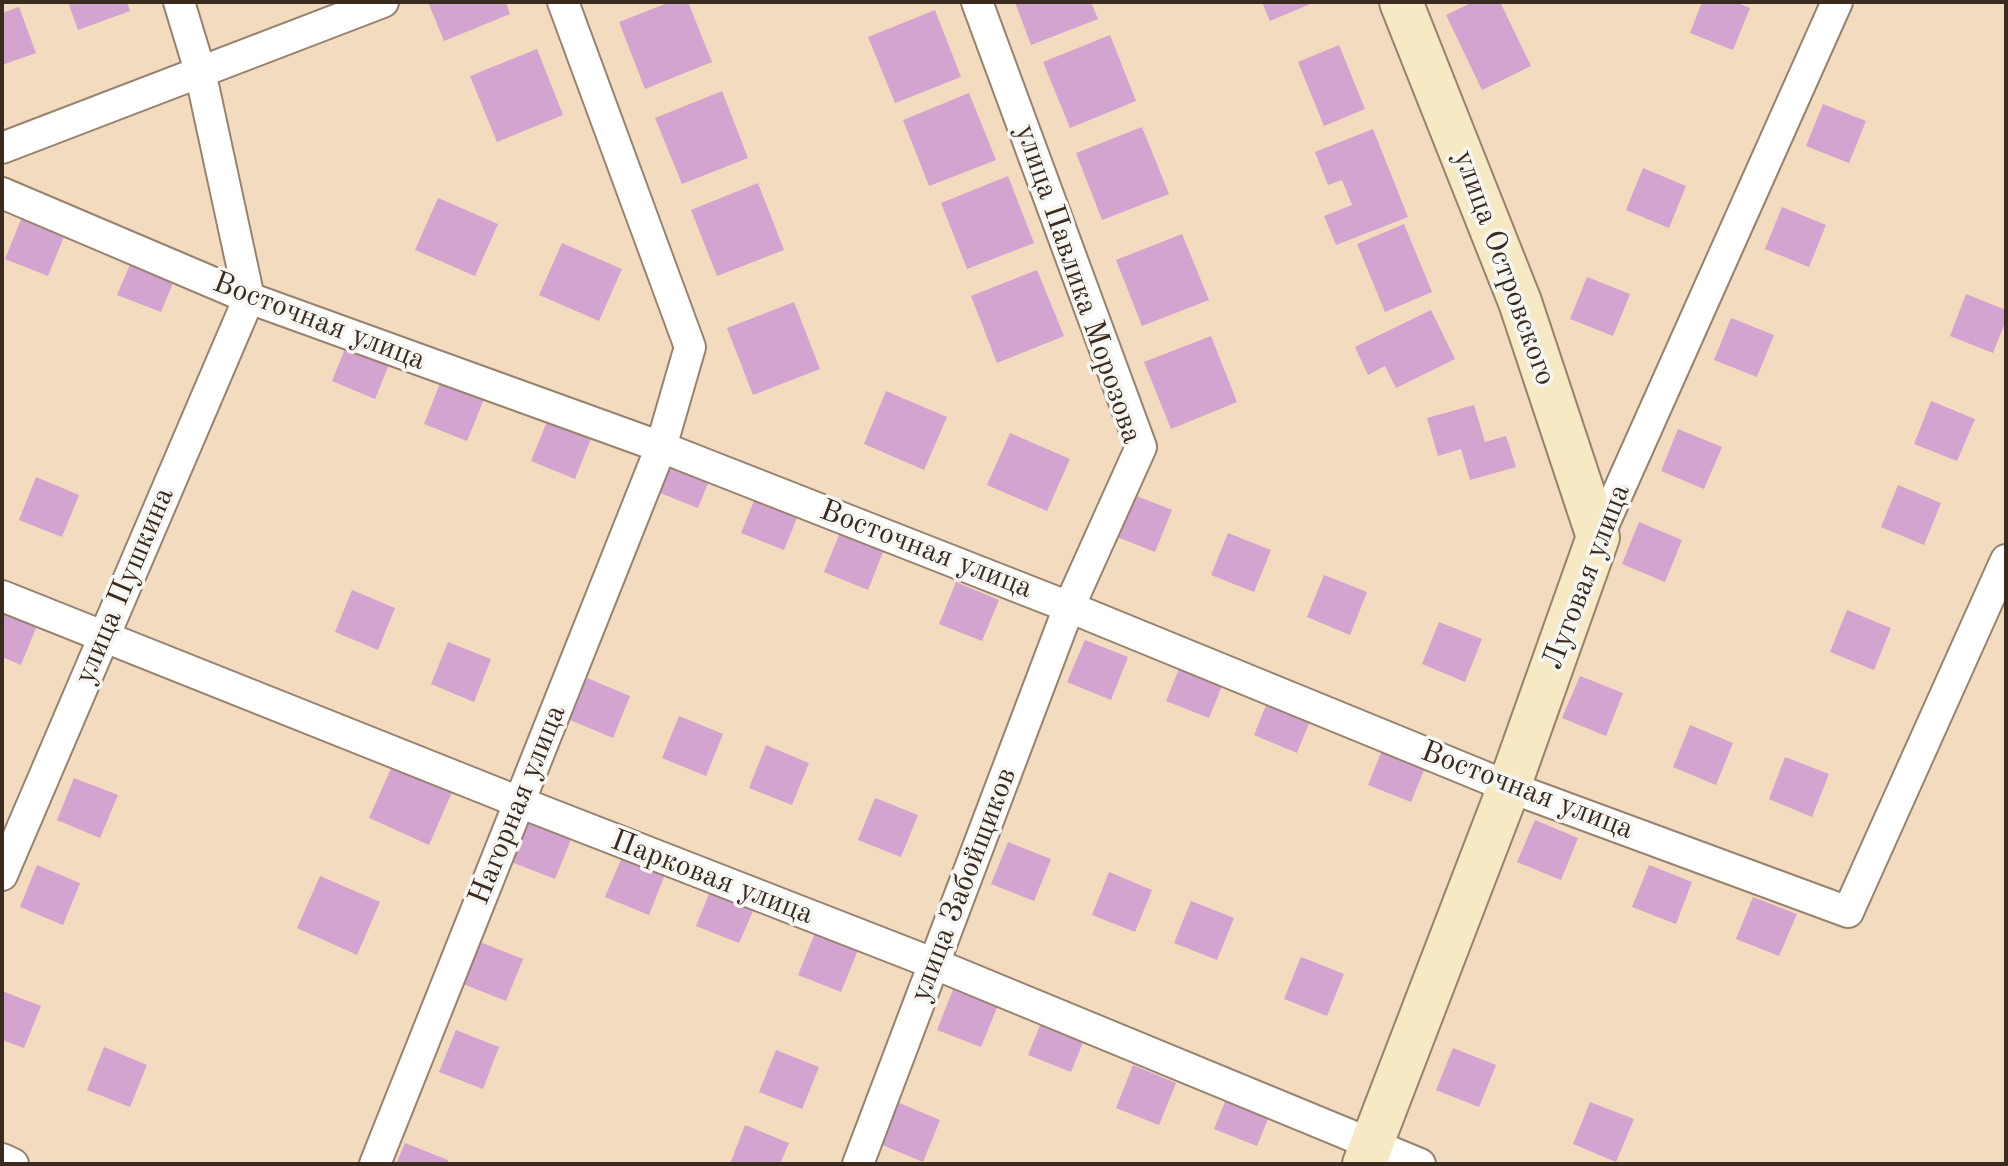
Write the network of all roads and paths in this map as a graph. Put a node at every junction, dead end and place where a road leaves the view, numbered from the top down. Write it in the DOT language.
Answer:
graph roads {
  1 [pos="179,2"];
  2 [pos="383,2"];
  3 [pos="563,2"];
  4 [pos="977,2"];
  5 [pos="1401,2"];
  6 [pos="1837,2"];
  7 [pos="200,71"];
  8 [pos="2,148"];
  9 [pos="2,193"];
  10 [pos="249,298"];
  11 [pos="661,447"];
  12 [pos="1598,537"];
  13 [pos="2006,560"];
  14 [pos="2,596"];
  15 [pos="1069,607"];
  16 [pos="103,637"];
  17 [pos="1509,787"];
  18 [pos="519,802"];
  19 [pos="2,875"];
  20 [pos="935,964"];
  21 [pos="1368,1154"];
  22 [pos="2,1159"];
  23 [pos="13,1164"];
  24 [pos="375,1164"];
  25 [pos="858,1164"];
  26 [pos="1420,1164"];
  1 -- 7 [label="street"];
  2 -- 7 [label="street"];
  3 -- 11 [label="street, Нагорная улица"];
  4 -- 15 [label="street, улица Павлика Морозова"];
  5 -- 12 [label="main road, улица Островского"];
  6 -- 12 [label="street, Луговая улица"];
  7 -- 8 [label="street"];
  7 -- 10 [label="street"];
  9 -- 10 [label="street, Восточная улица"];
  10 -- 11 [label="street, Восточная улица"];
  10 -- 16 [label="street, улица Пушкина"];
  11 -- 15 [label="street, Восточная улица"];
  11 -- 18 [label="street, Нагорная улица"];
  12 -- 17 [label="main road, Луговая улица"];
  13 -- 17 [label="street, Восточная улица"];
  14 -- 16 [label="street, Парковая улица"];
  15 -- 17 [label="street, Восточная улица"];
  15 -- 20 [label="street, улица Забойщиков"];
  16 -- 18 [label="street, Парковая улица"];
  16 -- 19 [label="street, улица Пушкина"];
  17 -- 21 [label="main road, Луговая улица"];
  18 -- 20 [label="street, Парковая улица"];
  18 -- 24 [label="street, Нагорная улица"];
  20 -- 21 [label="street, Парковая улица"];
  20 -- 25 [label="street, улица Забойщиков"];
  21 -- 26 [label="street, Парковая улица"];
  22 -- 23 [label="street"];
}
